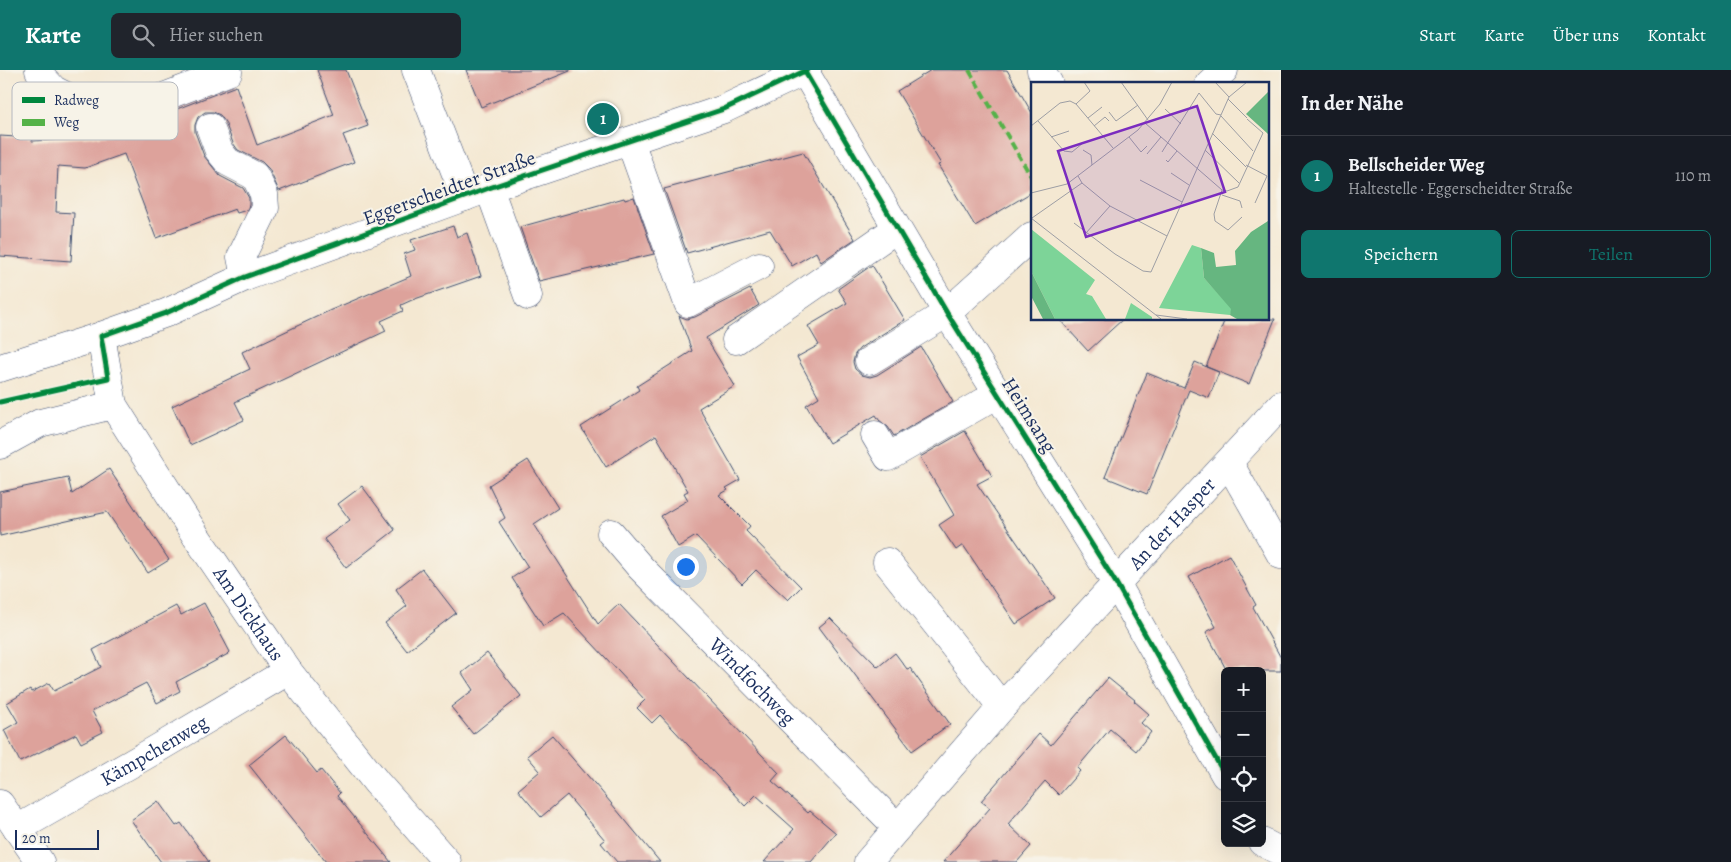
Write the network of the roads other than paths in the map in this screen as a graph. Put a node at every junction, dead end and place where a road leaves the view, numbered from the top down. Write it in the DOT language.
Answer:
graph roads {
  1 [pos="416,70"];
  2 [pos="1041,70"];
  3 [pos="1224,70"];
  4 [pos="806,71"];
  5 [pos="228,72"];
  6 [pos="1048,82"];
  7 [pos="1211,82"];
  8 [pos="178,91"];
  9 [pos="210,127"];
  10 [pos="630,140"];
  11 [pos="477,192"];
  12 [pos="896,229"];
  13 [pos="1031,237"];
  14 [pos="759,266"];
  15 [pos="246,277"];
  16 [pos="528,296"];
  17 [pos="947,313"];
  18 [pos="101,336"];
  19 [pos="736,340"];
  20 [pos="869,361"];
  21 [pos="0,368"];
  22 [pos="998,394"];
  23 [pos="113,405"];
  24 [pos="1281,406"];
  25 [pos="875,435"];
  26 [pos="0,445"];
  27 [pos="1229,463"];
  28 [pos="611,533"];
  29 [pos="1281,556"];
  30 [pos="887,562"];
  31 [pos="1116,583"];
  32 [pos="288,671"];
  33 [pos="1002,707"];
  34 [pos="1221,768"];
  35 [pos="0,804"];
  36 [pos="897,827"];
  37 [pos="17,829"];
  38 [pos="40,862"];
  39 [pos="447,862"];
  40 [pos="868,862"];
  1 -- 11 [label="street"];
  2 -- 6 [label="street"];
  3 -- 7 [label="street"];
  4 -- 10 [label="street, Eggerscheidter Straße"];
  4 -- 12 [label="street, Heimsang"];
  5 -- 8 [label="street"];
  9 -- 15 [label="street"];
  10 -- 11 [label="street, Eggerscheidter Straße"];
  10 -- 14 [label="street"];
  11 -- 15 [label="street, Eggerscheidter Straße"];
  11 -- 16 [label="street"];
  12 -- 17 [label="street, Heimsang"];
  12 -- 19 [label="street"];
  13 -- 17 [label="street"];
  15 -- 18 [label="street, Eggerscheidter Straße"];
  17 -- 20 [label="street"];
  17 -- 22 [label="street, Heimsang"];
  18 -- 21 [label="street, Eggerscheidter Straße"];
  18 -- 23 [label="street, Am Dickhaus"];
  22 -- 25 [label="street"];
  22 -- 31 [label="street, Heimsang"];
  23 -- 26 [label="street"];
  23 -- 32 [label="street, Am Dickhaus"];
  24 -- 27 [label="street, An der Hasper"];
  27 -- 29 [label="street"];
  27 -- 31 [label="street, An der Hasper"];
  28 -- 36 [label="street, Windfochweg"];
  30 -- 33 [label="street"];
  31 -- 33 [label="street, An der Hasper"];
  31 -- 34 [label="street, Heimsang"];
  32 -- 37 [label="street, Kämpchenweg"];
  32 -- 39 [label="street, Am Dickhaus"];
  33 -- 36 [label="street, An der Hasper"];
  35 -- 37 [label="street"];
  36 -- 40 [label="street, An der Hasper"];
  37 -- 38 [label="street"];
}
